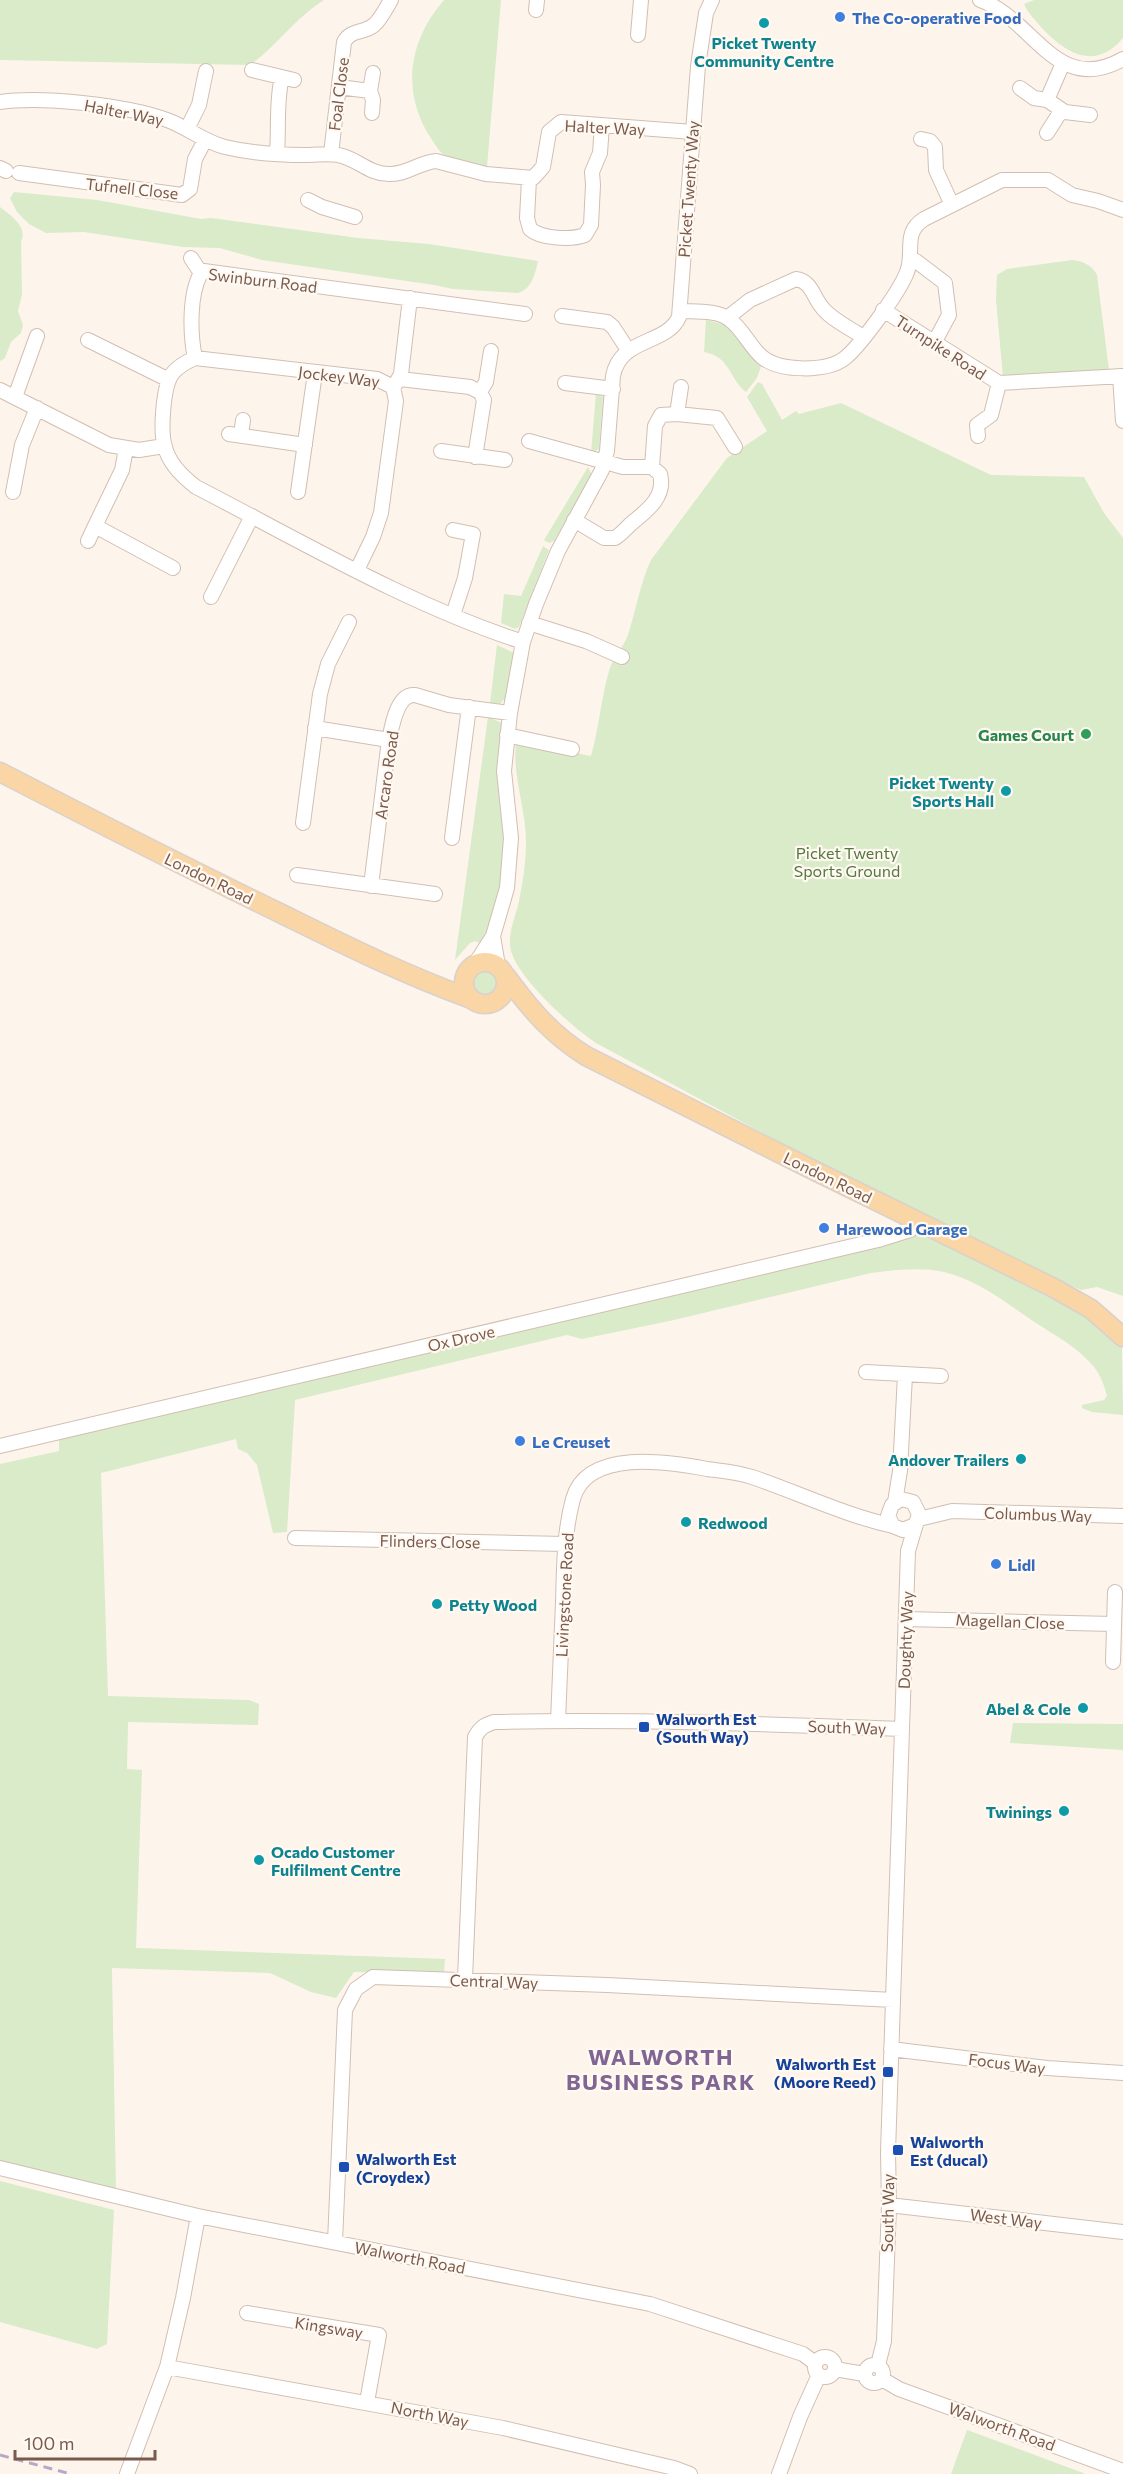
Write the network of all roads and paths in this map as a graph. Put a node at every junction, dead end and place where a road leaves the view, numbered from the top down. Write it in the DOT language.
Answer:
graph roads {
  1 [pos="392,0"];
  2 [pos="641,0"];
  3 [pos="712,0"];
  4 [pos="980,0"];
  5 [pos="638,34"];
  6 [pos="1123,59"];
  7 [pos="1063,63"];
  8 [pos="252,70"];
  9 [pos="206,71"];
  10 [pos="373,73"];
  11 [pos="339,87"];
  12 [pos="1020,88"];
  13 [pos="370,91"];
  14 [pos="1047,100"];
  15 [pos="0,102"];
  16 [pos="1061,111"];
  17 [pos="372,113"];
  18 [pos="1090,114"];
  19 [pos="602,125"];
  20 [pos="187,129"];
  21 [pos="693,132"];
  22 [pos="1047,133"];
  23 [pos="921,139"];
  24 [pos="205,140"];
  25 [pos="277,153"];
  26 [pos="331,154"];
  27 [pos="8,171"];
  28 [pos="529,178"];
  29 [pos="308,200"];
  30 [pos="952,205"];
  31 [pos="1123,210"];
  32 [pos="355,217"];
  33 [pos="191,258"];
  34 [pos="910,259"];
  35 [pos="201,273"];
  36 [pos="410,298"];
  37 [pos="884,310"];
  38 [pos="680,311"];
  39 [pos="525,314"];
  40 [pos="562,316"];
  41 [pos="727,318"];
  42 [pos="37,336"];
  43 [pos="864,337"];
  44 [pos="88,340"];
  45 [pos="934,343"];
  46 [pos="628,350"];
  47 [pos="492,351"];
  48 [pos="195,358"];
  49 [pos="315,373"];
  50 [pos="1121,376"];
  51 [pos="169,380"];
  52 [pos="397,383"];
  53 [pos="565,383"];
  54 [pos="999,383"];
  55 [pos="681,387"];
  56 [pos="612,389"];
  57 [pos="0,390"];
  58 [pos="480,392"];
  59 [pos="19,399"];
  60 [pos="37,408"];
  61 [pos="677,414"];
  62 [pos="243,420"];
  63 [pos="1123,421"];
  64 [pos="974,426"];
  65 [pos="529,441"];
  66 [pos="305,445"];
  67 [pos="164,446"];
  68 [pos="735,447"];
  69 [pos="126,449"];
  70 [pos="441,451"];
  71 [pos="475,457"];
  72 [pos="505,460"];
  73 [pos="604,463"];
  74 [pos="652,467"];
  75 [pos="13,492"];
  76 [pos="298,492"];
  77 [pos="252,516"];
  78 [pos="574,520"];
  79 [pos="95,526"];
  80 [pos="453,530"];
  81 [pos="88,541"];
  82 [pos="173,568"];
  83 [pos="357,570"];
  84 [pos="211,597"];
  85 [pos="453,615"];
  86 [pos="349,622"];
  87 [pos="529,623"];
  88 [pos="523,642"];
  89 [pos="622,657"];
  90 [pos="469,707"];
  91 [pos="510,713"];
  92 [pos="315,728"];
  93 [pos="507,735"];
  94 [pos="389,740"];
  95 [pos="572,749"];
  96 [pos="0,772"];
  97 [pos="303,823"];
  98 [pos="452,838"];
  99 [pos="297,875"];
  100 [pos="372,886"];
  101 [pos="435,894"];
  102 [pos="493,936"];
  103 [pos="472,966"];
  104 [pos="502,971"];
  105 [pos="421,977"];
  106 [pos="469,998"];
  107 [pos="495,1002"];
  108 [pos="535,1015"];
  109 [pos="917,1221"];
  110 [pos="1123,1337"];
  111 [pos="866,1372"];
  112 [pos="905,1375"];
  113 [pos="941,1376"];
  114 [pos="0,1446"];
  115 [pos="907,1510"];
  116 [pos="1123,1516"];
  117 [pos="865,1518"];
  118 [pos="896,1528"];
  119 [pos="295,1538"];
  120 [pos="565,1544"];
  121 [pos="908,1551"];
  122 [pos="1115,1592"];
  123 [pos="906,1618"];
  124 [pos="1114,1624"];
  125 [pos="1113,1662"];
  126 [pos="558,1720"];
  127 [pos="902,1729"];
  128 [pos="465,1979"];
  129 [pos="892,2000"];
  130 [pos="891,2049"];
  131 [pos="1123,2073"];
  132 [pos="0,2168"];
  133 [pos="888,2205"];
  134 [pos="198,2216"];
  135 [pos="1123,2232"];
  136 [pos="335,2242"];
  137 [pos="247,2313"];
  138 [pos="878,2365"];
  139 [pos="167,2367"];
  140 [pos="817,2369"];
  141 [pos="864,2373"];
  142 [pos="882,2379"];
  143 [pos="367,2402"];
  144 [pos="1123,2470"];
  145 [pos="127,2474"];
  146 [pos="690,2474"];
  147 [pos="779,2474"];
  1 -- 11 [label="street, Foal Close"];
  2 -- 5 [label="street"];
  3 -- 21 [label="street, Picket Twenty Way"];
  4 -- 7 [label="street"];
  6 -- 7 [label="street"];
  7 -- 14 [label="street"];
  8 -- 25 [label="street"];
  9 -- 20 [label="street"];
  10 -- 13 [label="street"];
  11 -- 13 [label="street"];
  11 -- 26 [label="street, Foal Close"];
  12 -- 14 [label="street"];
  13 -- 17 [label="street"];
  14 -- 16 [label="street"];
  15 -- 20 [label="street, Halter Way"];
  16 -- 18 [label="street"];
  16 -- 22 [label="street"];
  19 -- 21 [label="street, Halter Way"];
  19 -- 28 [label="street, Halter Way"];
  19 -- 28 [label="street"];
  20 -- 24 [label="street, Halter Way"];
  21 -- 38 [label="street, Picket Twenty Way"];
  23 -- 30 [label="street"];
  24 -- 25 [label="street, Halter Way"];
  24 -- 27 [label="street, Tufnell Close"];
  25 -- 26 [label="street, Halter Way"];
  26 -- 28 [label="street, Halter Way"];
  29 -- 32 [label="street"];
  30 -- 31 [label="street"];
  30 -- 34 [label="street"];
  33 -- 35 [label="street"];
  34 -- 37 [label="street"];
  34 -- 45 [label="street"];
  35 -- 36 [label="street, Swinburn Road"];
  35 -- 48 [label="street, Swinburn Road"];
  36 -- 39 [label="street, Swinburn Road"];
  36 -- 52 [label="street"];
  37 -- 43 [label="street"];
  37 -- 45 [label="street, Turnpike Road"];
  38 -- 41 [label="street"];
  38 -- 46 [label="street"];
  40 -- 46 [label="street"];
  41 -- 43 [label="street"];
  41 -- 43 [label="street"];
  42 -- 59 [label="street"];
  44 -- 51 [label="street"];
  45 -- 54 [label="street, Turnpike Road"];
  46 -- 56 [label="street"];
  47 -- 58 [label="street"];
  48 -- 49 [label="street, Jockey Way"];
  48 -- 51 [label="street"];
  49 -- 52 [label="street, Jockey Way"];
  49 -- 66 [label="street"];
  50 -- 54 [label="street, Turnpike Road"];
  50 -- 63 [label="street"];
  51 -- 67 [label="street"];
  52 -- 58 [label="street"];
  52 -- 83 [label="street, Jockey Way"];
  53 -- 56 [label="street"];
  54 -- 64 [label="street, Turnpike Road"];
  55 -- 61 [label="street"];
  56 -- 73 [label="street"];
  57 -- 59 [label="street"];
  58 -- 71 [label="street"];
  59 -- 60 [label="street"];
  60 -- 69 [label="street"];
  60 -- 75 [label="street"];
  61 -- 68 [label="street"];
  61 -- 74 [label="street"];
  62 -- 66 [label="street"];
  65 -- 73 [label="street"];
  66 -- 76 [label="street"];
  67 -- 69 [label="street"];
  67 -- 77 [label="street"];
  69 -- 79 [label="street"];
  70 -- 71 [label="street"];
  71 -- 72 [label="street"];
  73 -- 74 [label="street"];
  73 -- 78 [label="street"];
  74 -- 78 [label="street"];
  77 -- 83 [label="street"];
  77 -- 84 [label="street"];
  78 -- 87 [label="street"];
  79 -- 81 [label="street"];
  79 -- 82 [label="street"];
  80 -- 85 [label="street"];
  83 -- 85 [label="street"];
  85 -- 88 [label="street"];
  86 -- 92 [label="street"];
  87 -- 88 [label="street"];
  87 -- 89 [label="street"];
  88 -- 91 [label="street"];
  90 -- 91 [label="street, Arcaro Road"];
  90 -- 94 [label="street, Arcaro Road"];
  90 -- 98 [label="street"];
  91 -- 93 [label="street"];
  92 -- 94 [label="street"];
  92 -- 97 [label="street"];
  93 -- 95 [label="street"];
  93 -- 102 [label="street"];
  94 -- 100 [label="street, Arcaro Road"];
  96 -- 105 [label="main road, London Road"];
  99 -- 100 [label="street"];
  100 -- 101 [label="street"];
  102 -- 103 [label="street"];
  102 -- 104 [label="street"];
  103 -- 104 [label="main road"];
  103 -- 105 [label="main road"];
  103 -- 106 [label="main road"];
  104 -- 107 [label="main road"];
  104 -- 108 [label="main road, London Road"];
  105 -- 106 [label="main road, London Road"];
  106 -- 107 [label="main road, London Road"];
  107 -- 108 [label="main road, London Road"];
  108 -- 109 [label="main road, London Road"];
  109 -- 110 [label="main road, London Road"];
  109 -- 114 [label="street, Ox Drove"];
  111 -- 112 [label="street"];
  112 -- 113 [label="street"];
  112 -- 115 [label="street"];
  115 -- 116 [label="street, Columbus Way"];
  115 -- 117 [label="street"];
  115 -- 118 [label="street"];
  115 -- 118 [label="street, Doughty Way"];
  115 -- 121 [label="street, Doughty Way"];
  117 -- 118 [label="street, Livingstone Road"];
  117 -- 120 [label="street, Livingstone Road"];
  118 -- 121 [label="street, Doughty Way"];
  119 -- 120 [label="street, Flinders Close"];
  120 -- 126 [label="street, Livingstone Road"];
  121 -- 123 [label="street, Doughty Way"];
  122 -- 124 [label="street"];
  123 -- 124 [label="street, Magellan Close"];
  123 -- 127 [label="street, Doughty Way"];
  124 -- 125 [label="street"];
  126 -- 127 [label="street, South Way"];
  126 -- 128 [label="street, South Way"];
  127 -- 129 [label="street, South Way"];
  128 -- 129 [label="street, Central Way"];
  128 -- 136 [label="street, Central Way"];
  129 -- 130 [label="street, South Way"];
  130 -- 131 [label="street, Focus Way"];
  130 -- 133 [label="street, South Way"];
  132 -- 134 [label="street, Walworth Road"];
  133 -- 135 [label="street, West Way"];
  133 -- 138 [label="street, South Way"];
  134 -- 136 [label="street, Walworth Road"];
  134 -- 139 [label="street"];
  136 -- 140 [label="street, Walworth Road"];
  137 -- 143 [label="street, Kingsway"];
  138 -- 141 [label="street"];
  138 -- 142 [label="street"];
  139 -- 143 [label="street, North Way"];
  139 -- 145 [label="street"];
  140 -- 141 [label="street, Walworth Road"];
  140 -- 147 [label="street"];
  141 -- 142 [label="street, Walworth Road"];
  142 -- 144 [label="street, Walworth Road"];
  143 -- 146 [label="street, North Way"];
}
